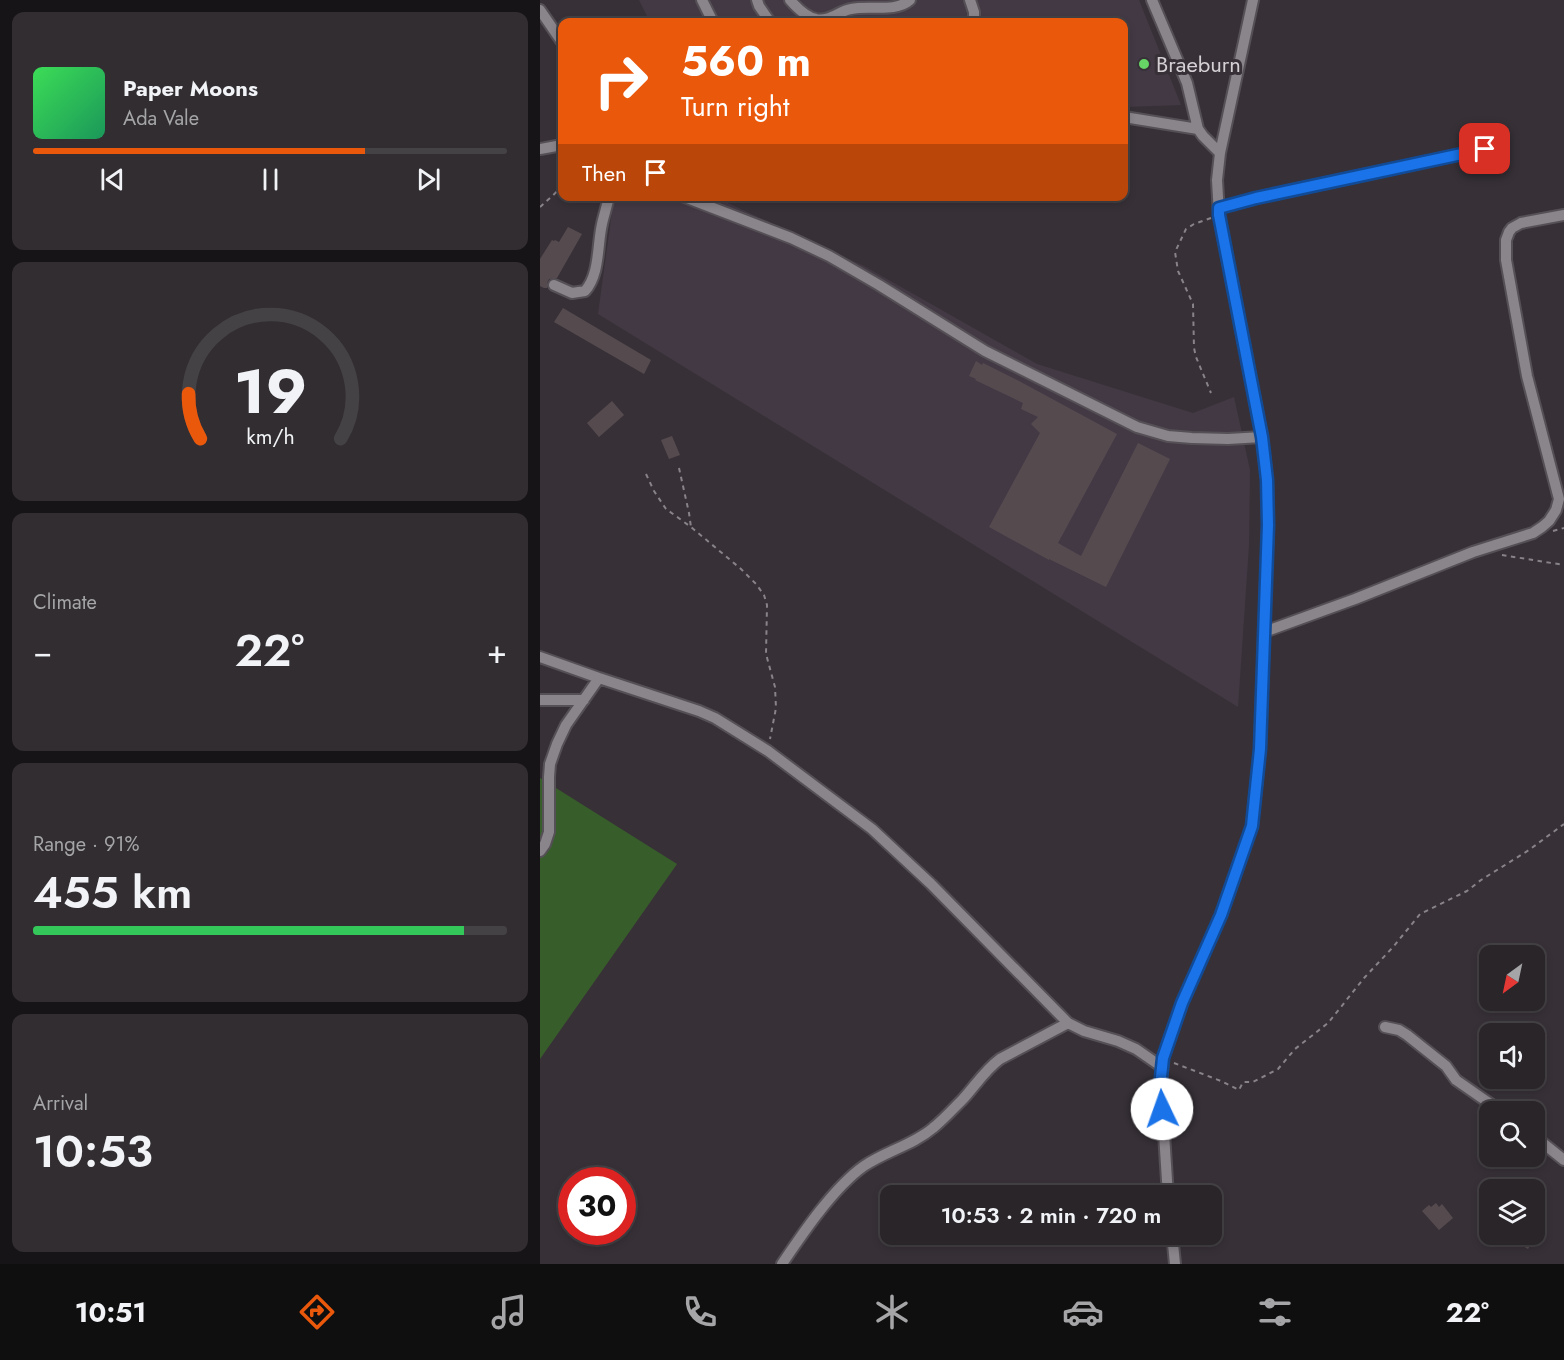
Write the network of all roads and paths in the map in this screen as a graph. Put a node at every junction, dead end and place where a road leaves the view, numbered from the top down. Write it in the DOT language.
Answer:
graph roads {
  1 [pos="702,0"];
  2 [pos="758,0"];
  3 [pos="790,0"];
  4 [pos="910,0"];
  5 [pos="970,0"];
  6 [pos="1152,0"];
  7 [pos="1253,0"];
  8 [pos="872,4"];
  9 [pos="540,10"];
  10 [pos="711,18"];
  11 [pos="767,18"];
  12 [pos="812,18"];
  13 [pos="830,18"];
  14 [pos="974,18"];
  15 [pos="558,36"];
  16 [pos="1128,118"];
  17 [pos="1198,129"];
  18 [pos="558,146"];
  19 [pos="540,149"];
  20 [pos="1494,151"];
  21 [pos="1220,153"];
  22 [pos="558,191"];
  23 [pos="608,201"];
  24 [pos="695,201"];
  25 [pos="540,207"];
  26 [pos="1219,212"];
  27 [pos="1564,215"];
  28 [pos="554,285"];
  29 [pos="1211,393"];
  30 [pos="1262,437"];
  31 [pos="679,468"];
  32 [pos="646,474"];
  33 [pos="691,527"];
  34 [pos="1495,554"];
  35 [pos="1564,565"];
  36 [pos="1264,632"];
  37 [pos="540,657"];
  38 [pos="599,678"];
  39 [pos="540,700"];
  40 [pos="584,700"];
  41 [pos="768,751"];
  42 [pos="1564,824"];
  43 [pos="540,851"];
  44 [pos="1068,1023"];
  45 [pos="1385,1027"];
  46 [pos="1163,1063"];
  47 [pos="1486,1101"];
  48 [pos="1545,1145"];
  49 [pos="1564,1160"];
  50 [pos="1167,1185"];
  51 [pos="1173,1245"];
  52 [pos="782,1264"];
  53 [pos="1175,1264"];
  1 -- 10 [label="street"];
  2 -- 11 [label="street"];
  3 -- 12 [label="street"];
  4 -- 8 [label="street"];
  5 -- 14 [label="street"];
  6 -- 17 [label="street"];
  7 -- 21 [label="street"];
  8 -- 13 [label="street"];
  9 -- 15 [label="street"];
  16 -- 17 [label="street"];
  17 -- 21 [label="street"];
  18 -- 19 [label="street"];
  20 -- 26 [label="street"];
  21 -- 26 [label="street"];
  22 -- 25 [label="path"];
  23 -- 28 [label="street"];
  24 -- 30 [label="street"];
  26 -- 29 [label="path"];
  26 -- 30 [label="street"];
  27 -- 36 [label="street"];
  30 -- 36 [label="street"];
  31 -- 33 [label="path"];
  32 -- 33 [label="path"];
  33 -- 41 [label="path"];
  34 -- 35 [label="path"];
  36 -- 46 [label="street"];
  37 -- 38 [label="street"];
  38 -- 40 [label="street"];
  38 -- 41 [label="street"];
  39 -- 40 [label="street"];
  40 -- 43 [label="street"];
  41 -- 44 [label="street"];
  42 -- 46 [label="path"];
  44 -- 46 [label="street"];
  44 -- 52 [label="street"];
  45 -- 47 [label="street"];
  46 -- 50 [label="street"];
  48 -- 49 [label="street"];
  51 -- 53 [label="street"];
}
